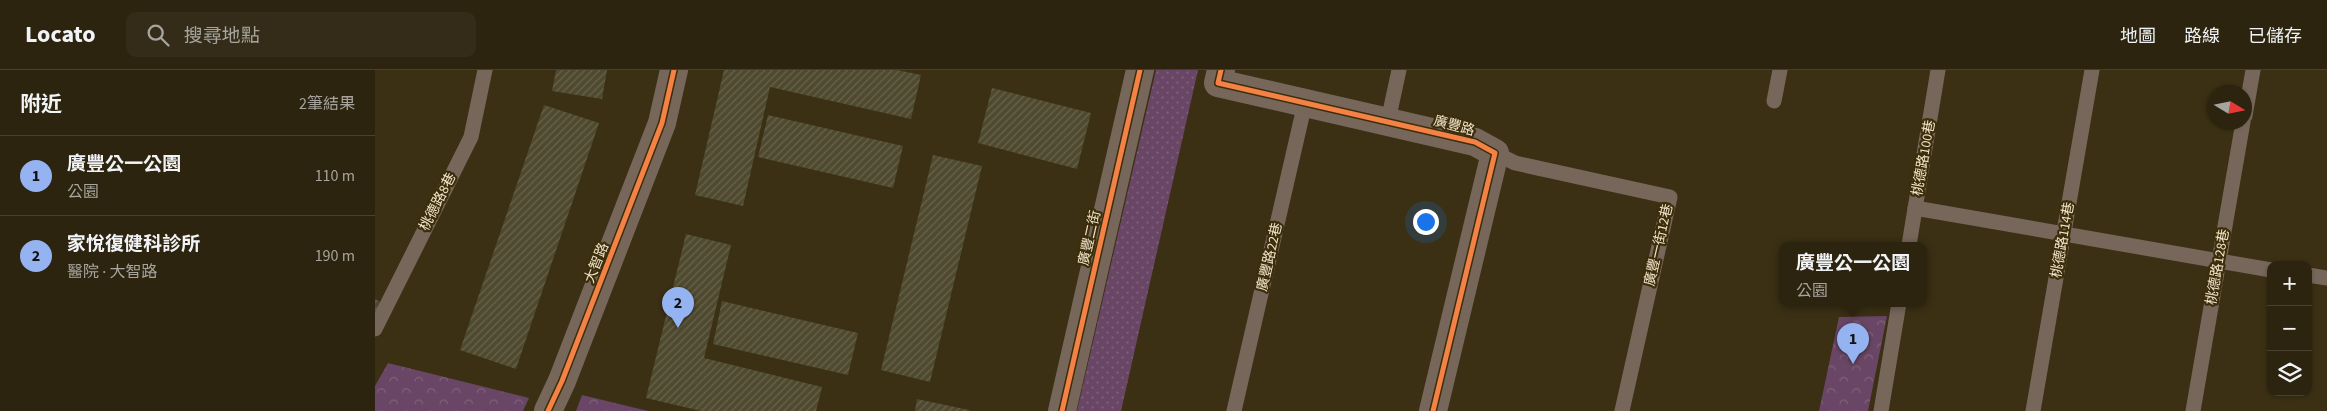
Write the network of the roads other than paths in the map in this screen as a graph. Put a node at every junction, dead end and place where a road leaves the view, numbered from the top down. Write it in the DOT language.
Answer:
graph roads {
  1 [pos="485,70"];
  2 [pos="674,70"];
  3 [pos="1140,70"];
  4 [pos="1221,70"];
  5 [pos="1399,70"];
  6 [pos="1780,70"];
  7 [pos="1938,70"];
  8 [pos="2092,70"];
  9 [pos="2253,70"];
  10 [pos="2250,85"];
  11 [pos="1774,101"];
  12 [pos="1305,103"];
  13 [pos="1388,121"];
  14 [pos="2242,130"];
  15 [pos="1495,153"];
  16 [pos="1915,208"];
  17 [pos="2064,232"];
  18 [pos="1909,242"];
  19 [pos="2219,262"];
  20 [pos="2267,269"];
  21 [pos="2312,276"];
  22 [pos="2327,278"];
  23 [pos="1898,307"];
  24 [pos="375,329"];
  25 [pos="548,411"];
  26 [pos="1063,411"];
  27 [pos="1235,411"];
  28 [pos="1433,411"];
  29 [pos="1622,411"];
  30 [pos="1881,411"];
  31 [pos="2033,411"];
  32 [pos="2193,411"];
  1 -- 24 [label="lane, 桃德路8巷"];
  2 -- 25 [label="street, 大智路"];
  3 -- 26 [label="street, 廣豐二街"];
  4 -- 12 [label="street, 廣豐路"];
  5 -- 13 [label="lane"];
  6 -- 11 [label="lane"];
  7 -- 16 [label="lane, 桃德路100巷"];
  8 -- 17 [label="lane, 桃德路114巷"];
  9 -- 10 [label="lane"];
  12 -- 13 [label="street, 廣豐路"];
  12 -- 27 [label="lane, 廣豐路22巷"];
  13 -- 15 [label="street, 廣豐路"];
  14 -- 19 [label="lane, 桃德路128巷"];
  15 -- 28 [label="street"];
  15 -- 29 [label="lane, 廣豐一街12巷"];
  16 -- 17 [label="lane"];
  16 -- 18 [label="lane, 桃德路100巷"];
  17 -- 19 [label="lane"];
  17 -- 31 [label="lane, 桃德路114巷"];
  19 -- 20 [label="lane"];
  19 -- 32 [label="lane, 桃德路128巷"];
  21 -- 22 [label="lane"];
  23 -- 30 [label="lane"];
}
